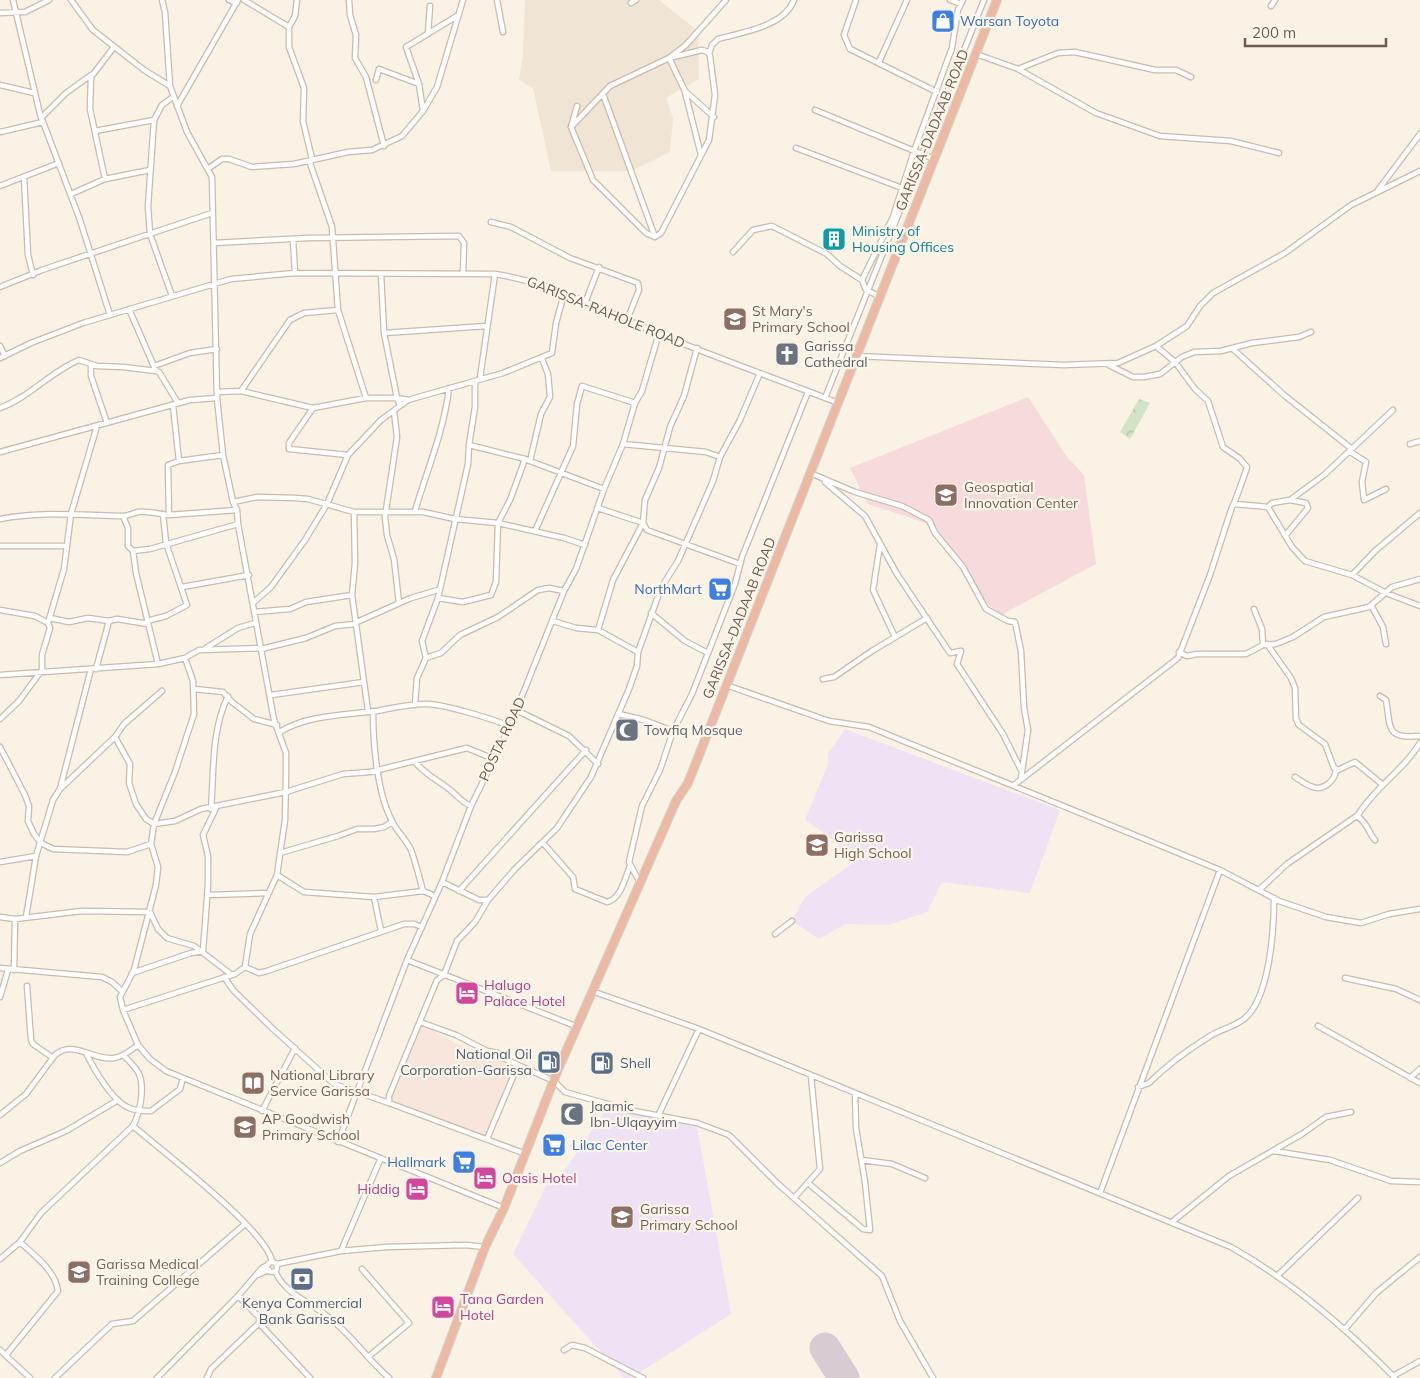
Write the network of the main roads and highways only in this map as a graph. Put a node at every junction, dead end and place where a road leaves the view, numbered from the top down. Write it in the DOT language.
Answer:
graph roads {
  1 [pos="997,0"];
  2 [pos="436,1378"];
  1 -- 2 [label="highway, GARISSA-DADAAB ROAD"];
}
